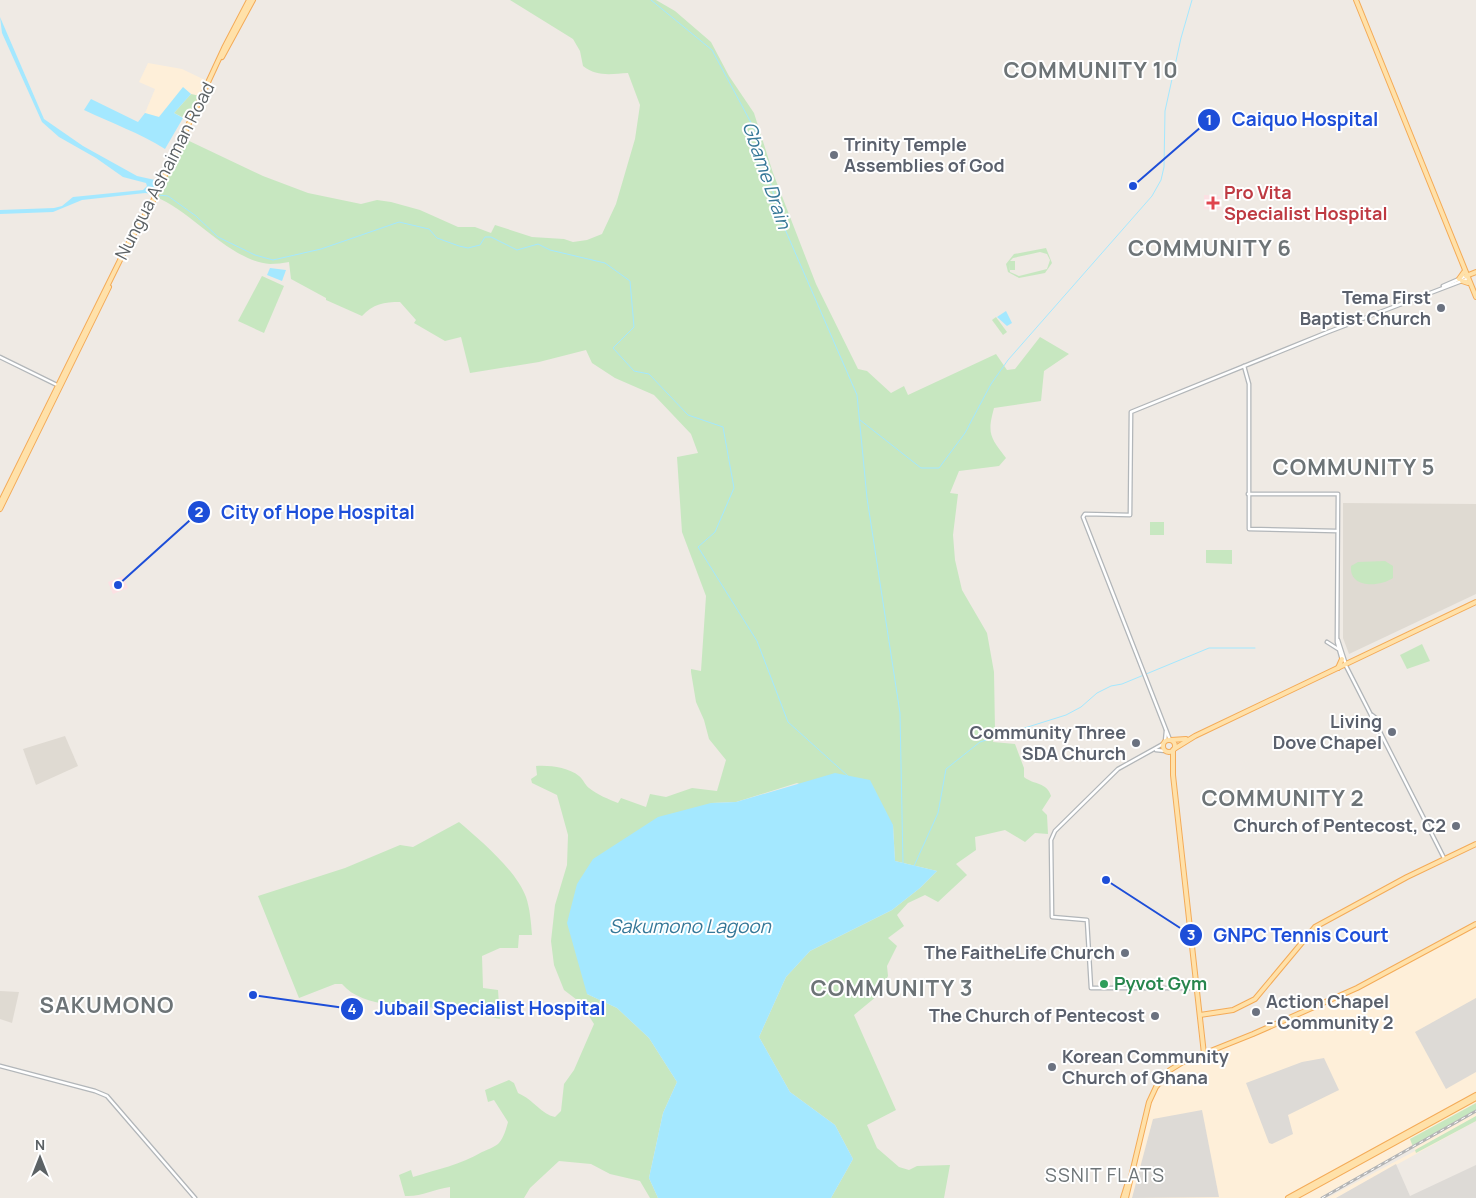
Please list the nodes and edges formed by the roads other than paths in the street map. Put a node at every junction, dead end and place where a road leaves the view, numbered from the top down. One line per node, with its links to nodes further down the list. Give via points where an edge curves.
1 (251, 0): 11 (main road, Nungua Ashaiman Road)
2 (1356, 0): 4 (main road)
3 (1475, 274): 4 (main road); 4 (main road)
4 (1466, 278): 5 (main road); 6 (main road); 8 (street)
5 (1476, 297)
6 (1476, 302)
7 (0, 357): 11 (street)
8 (1250, 364): 9 (street); 10 (street)
9 (1244, 366): 10 (street); 24 (street, via 1131,412 1130,515 1083,516)
10 (1246, 371): 12 (street, via 1249,384)
11 (59, 386): 13 (main road, Nungua Ashaiman Road); 14 (main road, Nungua Ashaiman Road)
12 (1248, 494): 15 (street, via 1251,530); 15 (street, via 1338,494)
13 (0, 503)
14 (0, 509)
15 (1337, 531): 17 (street)
16 (1476, 602): 21 (main road)
17 (1337, 636): 19 (street); 20 (street)
18 (1327, 642): 19 (street)
19 (1338, 649): 20 (street)
20 (1343, 658): 21 (main road); 22 (street); 23 (main road)
21 (1353, 661): 22 (main road)
22 (1346, 665): 23 (main road); 33 (street)
23 (1338, 668): 25 (main road)
24 (1166, 730): 26 (street); 27 (street)
25 (1189, 739): 26 (main road); 29 (main road)
26 (1171, 740): 27 (main road); 29 (main road, via 1175,744)
27 (1164, 743): 28 (street); 30 (main road)
28 (1155, 750): 30 (street); 35 (street, via 1118,769 1053,834 1052,917 1088,920 1091,988)
29 (1173, 750): 30 (main road); 31 (main road)
30 (1166, 751): 31 (main road)
31 (1172, 763): 35 (main road)
32 (1476, 844): 33 (main road)
33 (1445, 860): 36 (main road, via 1315,927 1255,999 1227,1012)
34 (1476, 924): 38 (main road, via 1357,988)
35 (1196, 988): 36 (main road)
36 (1200, 1015): 37 (main road)
37 (1203, 1045): 38 (main road); 39 (main road); 40 (main road)
38 (1211, 1051): 39 (main road)
39 (1204, 1054): 40 (main road)
40 (1192, 1058): 44 (main road, via 1170,1070 1156,1087 1149,1102)
41 (0, 1066): 43 (street, via 107,1096)
42 (1476, 1097): 45 (main road); 46 (main road)
43 (195, 1198)
44 (1125, 1198)
45 (1288, 1198)
46 (1294, 1198)

